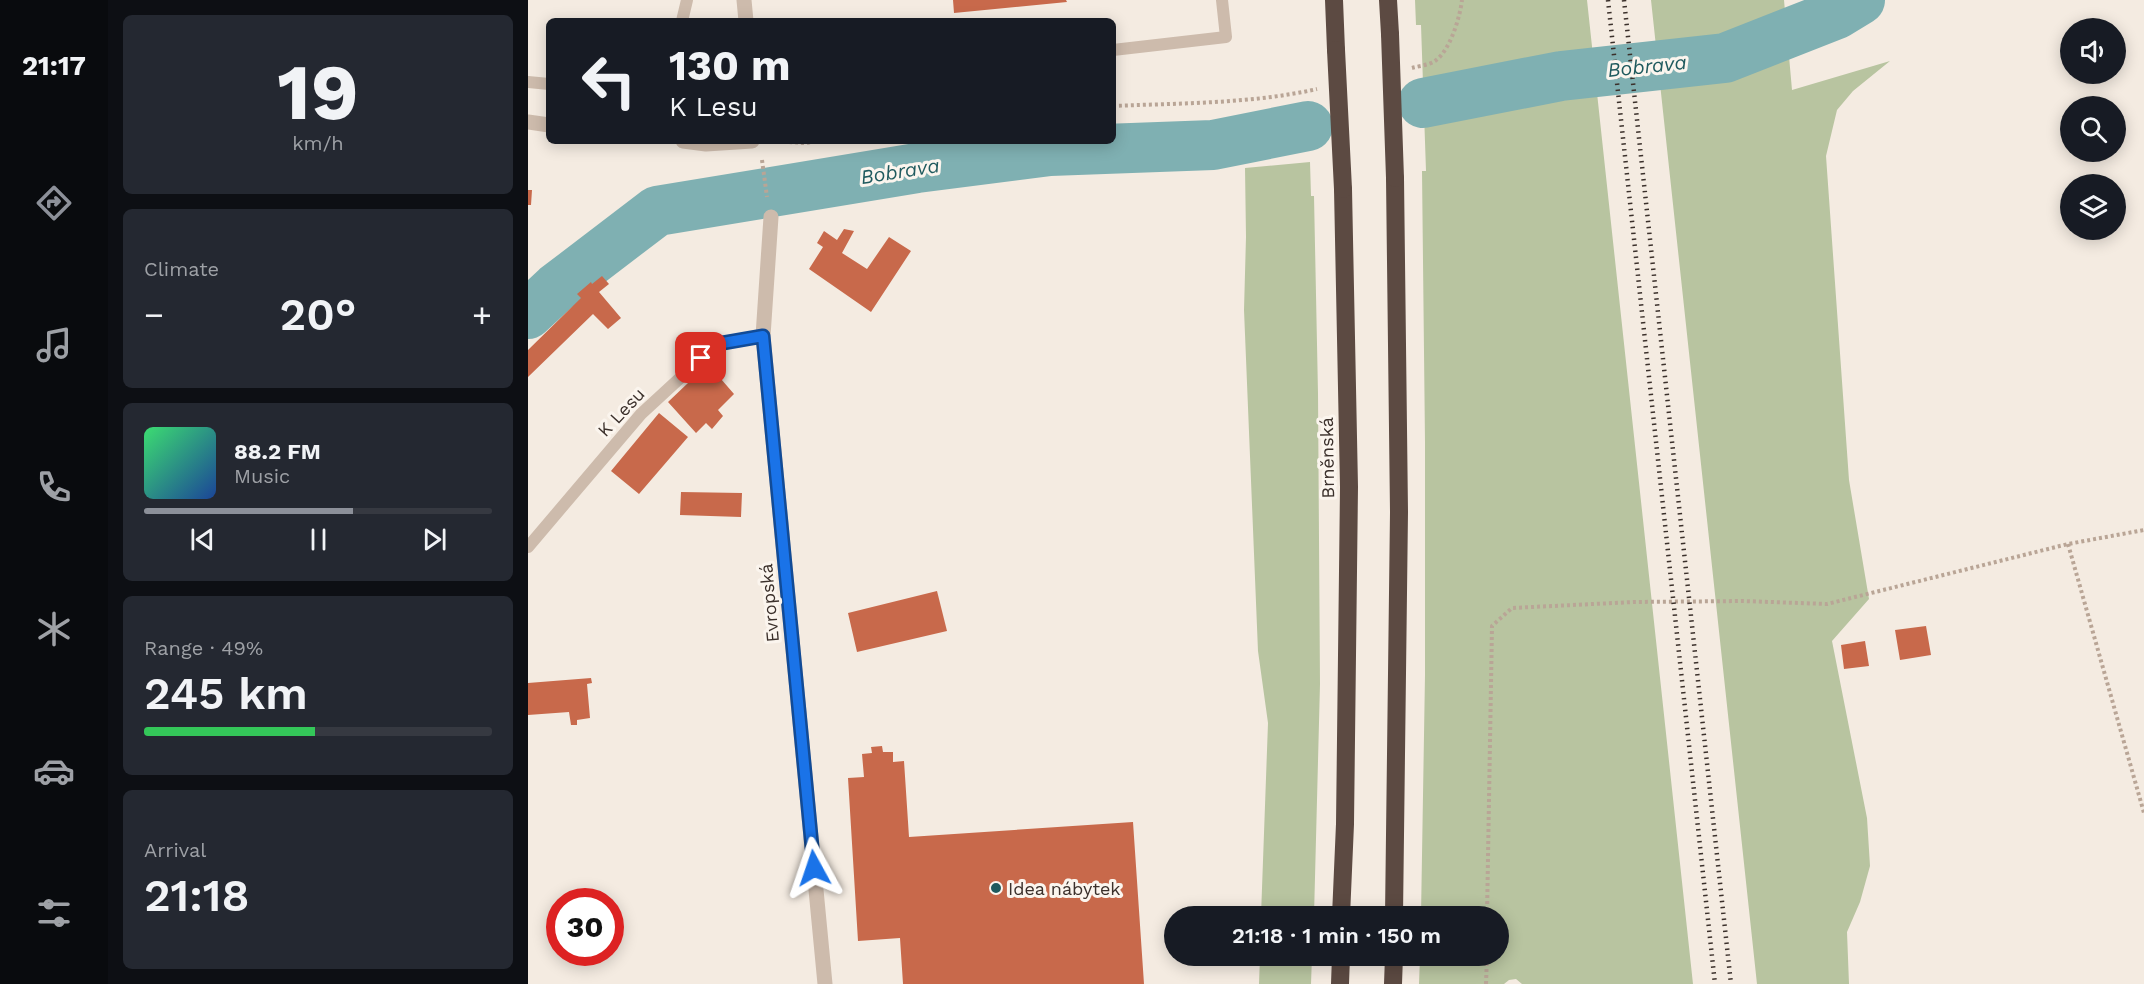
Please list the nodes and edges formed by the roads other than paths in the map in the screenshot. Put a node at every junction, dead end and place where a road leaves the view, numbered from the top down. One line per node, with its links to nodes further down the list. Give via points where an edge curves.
1 (687, 0): 6 (lane)
2 (744, 0): 7 (street)
3 (1222, 0): 8 (lane, via 1226,37)
4 (1334, 0): 16 (highway, Brněnská, bridge, via 1343,189 1349,487)
5 (1388, 0): 17 (highway, bridge, via 1395,178 1399,524)
6 (683, 18)
7 (746, 18)
8 (1116, 50)
9 (528, 82): 10 (lane)
10 (546, 84)
11 (528, 122): 12 (street)
12 (546, 125)
13 (771, 217): 14 (street, Evropská)
14 (763, 336): 15 (lane, K Lesu, via 717,344 641,414); 20 (street, Evropská)
15 (528, 547)
16 (1341, 906)
17 (1394, 906)
18 (1341, 966): 21 (highway)
19 (1394, 966): 22 (highway)
20 (825, 984)
21 (1340, 984)
22 (1393, 984)

